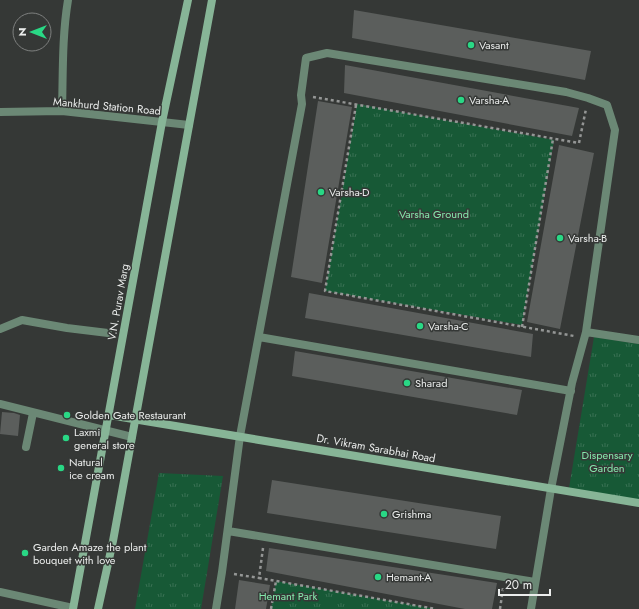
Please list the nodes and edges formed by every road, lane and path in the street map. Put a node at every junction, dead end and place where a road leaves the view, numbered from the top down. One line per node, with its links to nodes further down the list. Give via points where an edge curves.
1 (68, 0): 7 (street)
2 (188, 0): 9 (street, V.N. Purav Marg)
3 (212, 0): 10 (street)
4 (301, 95): 5 (street, via 306,58 327,53 566,92); 6 (path); 16 (street, via 302,104)
5 (588, 98): 11 (path, via 579,143); 15 (street, via 607,105 615,130)
6 (356, 105): 11 (path); 12 (path, via 325,291)
7 (62, 111): 8 (street, Mankhurd Station Road); 9 (street, Mankhurd Station Road)
8 (0, 112)
9 (162, 122): 10 (street, Mankhurd Station Road); 21 (street, V.N. Purav Marg)
10 (189, 125): 22 (street)
11 (553, 139): 12 (path)
12 (522, 327): 15 (path)
13 (0, 329): 14 (street, via 22,320)
14 (108, 332)
15 (585, 335): 17 (street); 18 (street)
16 (259, 337): 18 (street); 24 (street)
17 (639, 340)
18 (571, 391): 27 (street)
19 (0, 404): 20 (street)
20 (33, 413): 23 (street); 26 (street)
21 (109, 414): 22 (street, Dr. Vikram Sarabhai Road); 23 (street, V.N. Purav Marg)
22 (135, 419): 24 (street, Dr. Vikram Sarabhai Road); 25 (street)
23 (106, 430): 25 (street); 37 (street, V.N. Purav Marg)
24 (240, 436): 27 (street, Dr. Vikram Sarabhai Road); 29 (street)
25 (132, 437): 38 (street)
26 (26, 447)
27 (551, 489): 28 (street, Dr. Vikram Sarabhai Road); 35 (street)
28 (639, 503)
29 (228, 531): 30 (street); 31 (street)
30 (264, 538): 32 (street); 33 (path)
31 (222, 572): 33 (path); 39 (street)
32 (504, 577): 35 (street); 42 (path)
33 (259, 578): 41 (path)
34 (276, 581): 40 (path)
35 (535, 582): 43 (street)
36 (0, 592): 37 (street)
37 (73, 608)
38 (98, 609)
39 (216, 609)
40 (271, 609)
41 (436, 609)
42 (500, 609)
43 (531, 609)

